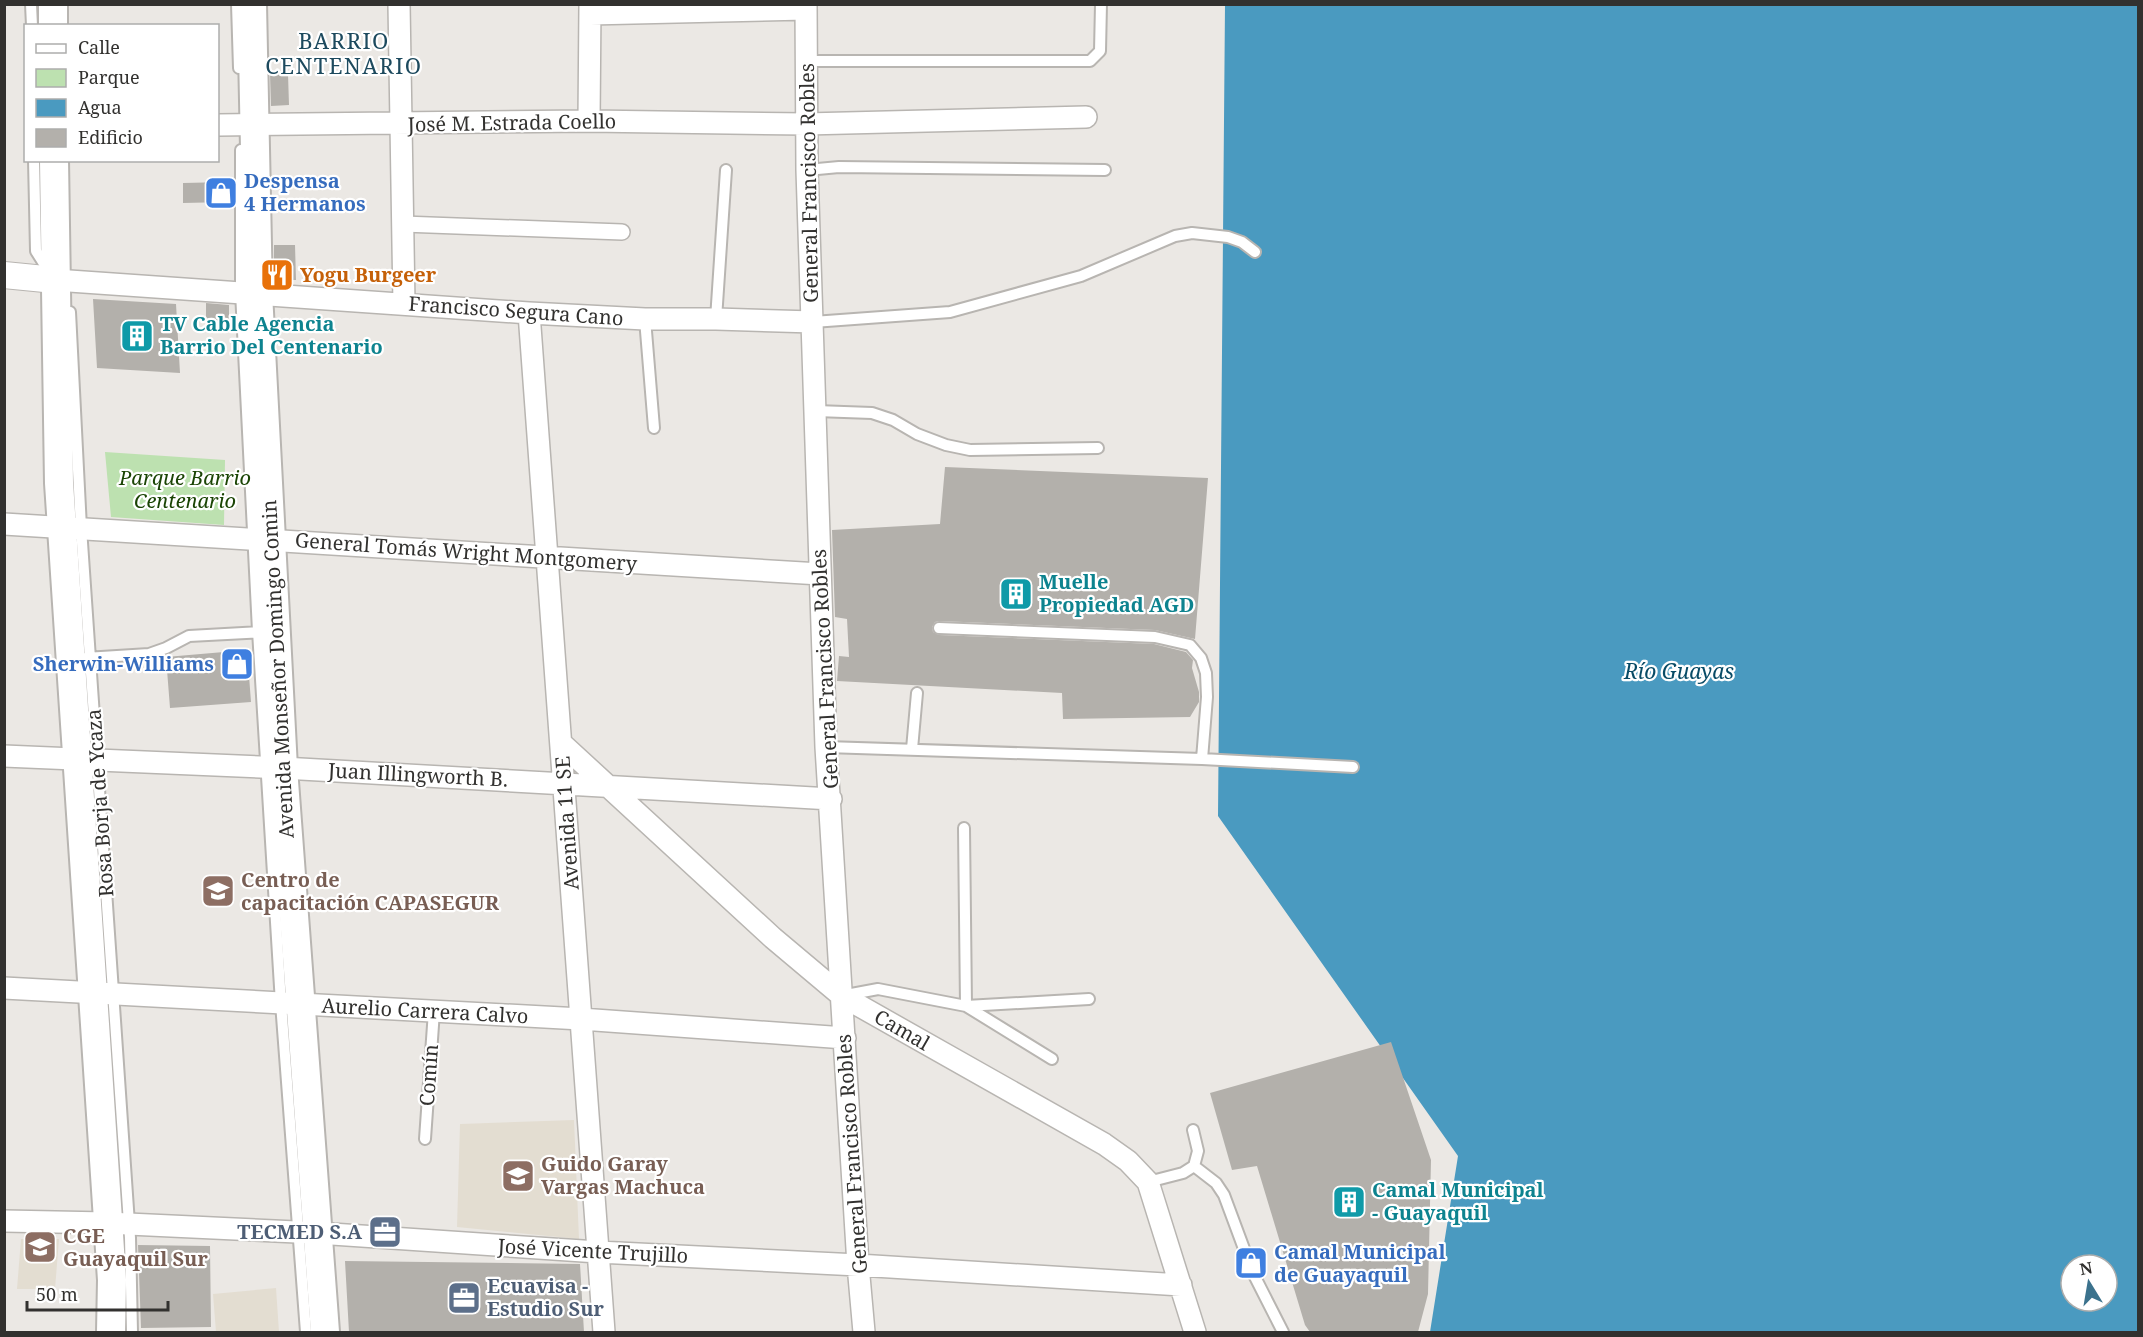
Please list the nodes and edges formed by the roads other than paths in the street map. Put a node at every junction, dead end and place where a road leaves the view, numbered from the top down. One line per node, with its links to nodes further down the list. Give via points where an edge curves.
1 (31, 4): 9 (lane)
2 (52, 4): 10 (main road)
3 (237, 4): 12 (lane)
4 (252, 4): 14 (main road, Avenida Monseñor Domingo Comin)
5 (399, 4): 16 (street)
6 (1101, 4): 11 (lane, via 1100,51 1090,61)
7 (806, 7): 8 (street); 11 (street, General Francisco Robles)
8 (590, 9): 15 (street)
9 (32, 24)
10 (53, 24)
11 (806, 61): 17 (street, General Francisco Robles)
12 (240, 81)
13 (1086, 117): 17 (street, José M. Estrada Coello)
14 (246, 122): 16 (street, José M. Estrada Coello); 18 (street, José M. Estrada Coello); 29 (main road, Avenida Monseñor Domingo Comin)
15 (589, 122): 16 (street, José M. Estrada Coello); 17 (street, José M. Estrada Coello)
16 (401, 124): 24 (street)
17 (806, 124): 22 (street, General Francisco Robles)
18 (219, 125)
19 (34, 162): 28 (lane, via 36,251)
20 (54, 162): 28 (main road, Rosa Borja de Ycaza)
21 (726, 170): 33 (lane)
22 (807, 170): 23 (lane); 34 (street, General Francisco Robles)
23 (1105, 170)
24 (403, 224): 25 (street); 30 (street)
25 (622, 232)
26 (1255, 252): 34 (lane, via 1228,237 1192,233 1175,236 1081,276 950,312)
27 (4, 275): 28 (street, Francisco Segura Cano)
28 (64, 289): 29 (street, Francisco Segura Cano); 39 (main road, Rosa Borja de Ycaza, via 59,483)
29 (249, 293): 30 (street, Francisco Segura Cano); 40 (main road, Avenida Monseñor Domingo Comin)
30 (404, 304): 31 (street, Francisco Segura Cano)
31 (529, 313): 32 (street, Francisco Segura Cano); 41 (street, Avenida 11 SE)
32 (645, 319): 33 (street, Francisco Segura Cano); 36 (lane)
33 (716, 319): 34 (street, Francisco Segura Cano)
34 (813, 322): 35 (street, General Francisco Robles)
35 (816, 411): 37 (lane, via 872,413 946,445 970,450); 42 (street, General Francisco Robles)
36 (654, 428)
37 (1098, 448)
38 (4, 524): 39 (street, General Tomás Wright Montgomery)
39 (72, 528): 40 (street, General Tomás Wright Montgomery); 45 (main road, Rosa Borja de Ycaza)
40 (262, 539): 41 (street, General Tomás Wright Montgomery); 44 (main road, Avenida Monseñor Domingo Comin)
41 (547, 557): 42 (street, General Tomás Wright Montgomery); 47 (street, Avenida 11 SE)
42 (820, 574): 48 (street, General Francisco Robles)
43 (939, 628): 51 (lane, via 1155,637 1190,645 1201,658 1206,673)
44 (267, 632): 45 (lane, via 189,636 149,654); 54 (main road, Avenida Monseñor Domingo Comin)
45 (81, 658): 52 (main road, Rosa Borja de Ycaza)
46 (917, 693): 49 (lane)
47 (561, 743): 55 (street, Avenida 11 SE); 56 (street, Camal)
48 (826, 747): 49 (lane); 57 (street, General Francisco Robles)
49 (912, 749): 51 (lane)
50 (4, 756): 52 (street, Juan Illingworth B.)
51 (1202, 759): 53 (lane)
52 (87, 760): 54 (street, Juan Illingworth B.); 60 (main road, Rosa Borja de Ycaza)
53 (1353, 766)
54 (274, 768): 55 (street, Juan Illingworth B.); 63 (main road, Avenida Monseñor Domingo Comin)
55 (564, 783): 56 (street, Juan Illingworth B.); 66 (street, Avenida 11 SE)
56 (609, 788): 57 (street, Juan Illingworth B.); 61 (street, Camal)
57 (831, 799): 61 (street, General Francisco Robles)
58 (964, 828): 64 (lane)
59 (4, 988): 60 (street, Aurelio Carrera Calvo)
60 (102, 993): 63 (street, Aurelio Carrera Calvo); 74 (main road, Rosa Borja de Ycaza)
61 (842, 996): 64 (lane, via 878,989); 67 (street, General Francisco Robles); 72 (street, Camal, via 1104,1144)
62 (1089, 999): 64 (lane)
63 (290, 1004): 65 (street, Aurelio Carrera Calvo); 75 (main road, Avenida Monseñor Domingo Comin)
64 (966, 1006): 68 (lane)
65 (434, 1011): 66 (street, Aurelio Carrera Calvo); 70 (lane, Comín)
66 (581, 1019): 67 (street, Aurelio Carrera Calvo); 76 (street, Avenida 11 SE)
67 (845, 1038): 77 (street, General Francisco Robles)
68 (1052, 1059)
69 (1193, 1130): 71 (lane, via 1198,1151)
70 (425, 1139)
71 (1194, 1166): 72 (lane); 86 (lane, via 1224,1195 1253,1273)
72 (1148, 1182): 78 (street, Camal)
73 (4, 1221): 74 (street, José Vicente Trujillo)
74 (117, 1223): 75 (street, José Vicente Trujillo); 79 (main road, Rosa Borja de Ycaza); 80 (lane, Rosa Borja de Ycaza, via 130,1238)
75 (307, 1232): 76 (street, José Vicente Trujillo); 81 (lane, Avenida Monseñor Domingo Comin); 82 (main road, Avenida Monseñor Domingo Comin)
76 (598, 1252): 77 (street, José Vicente Trujillo); 83 (street, Avenida 11 SE)
77 (858, 1265): 78 (street, José Vicente Trujillo); 84 (street, General Francisco Robles)
78 (1181, 1285): 85 (street, Camal)
79 (111, 1332)
80 (132, 1332)
81 (306, 1332)
82 (325, 1332)
83 (604, 1332)
84 (864, 1332)
85 (1195, 1332)
86 (1283, 1332)

